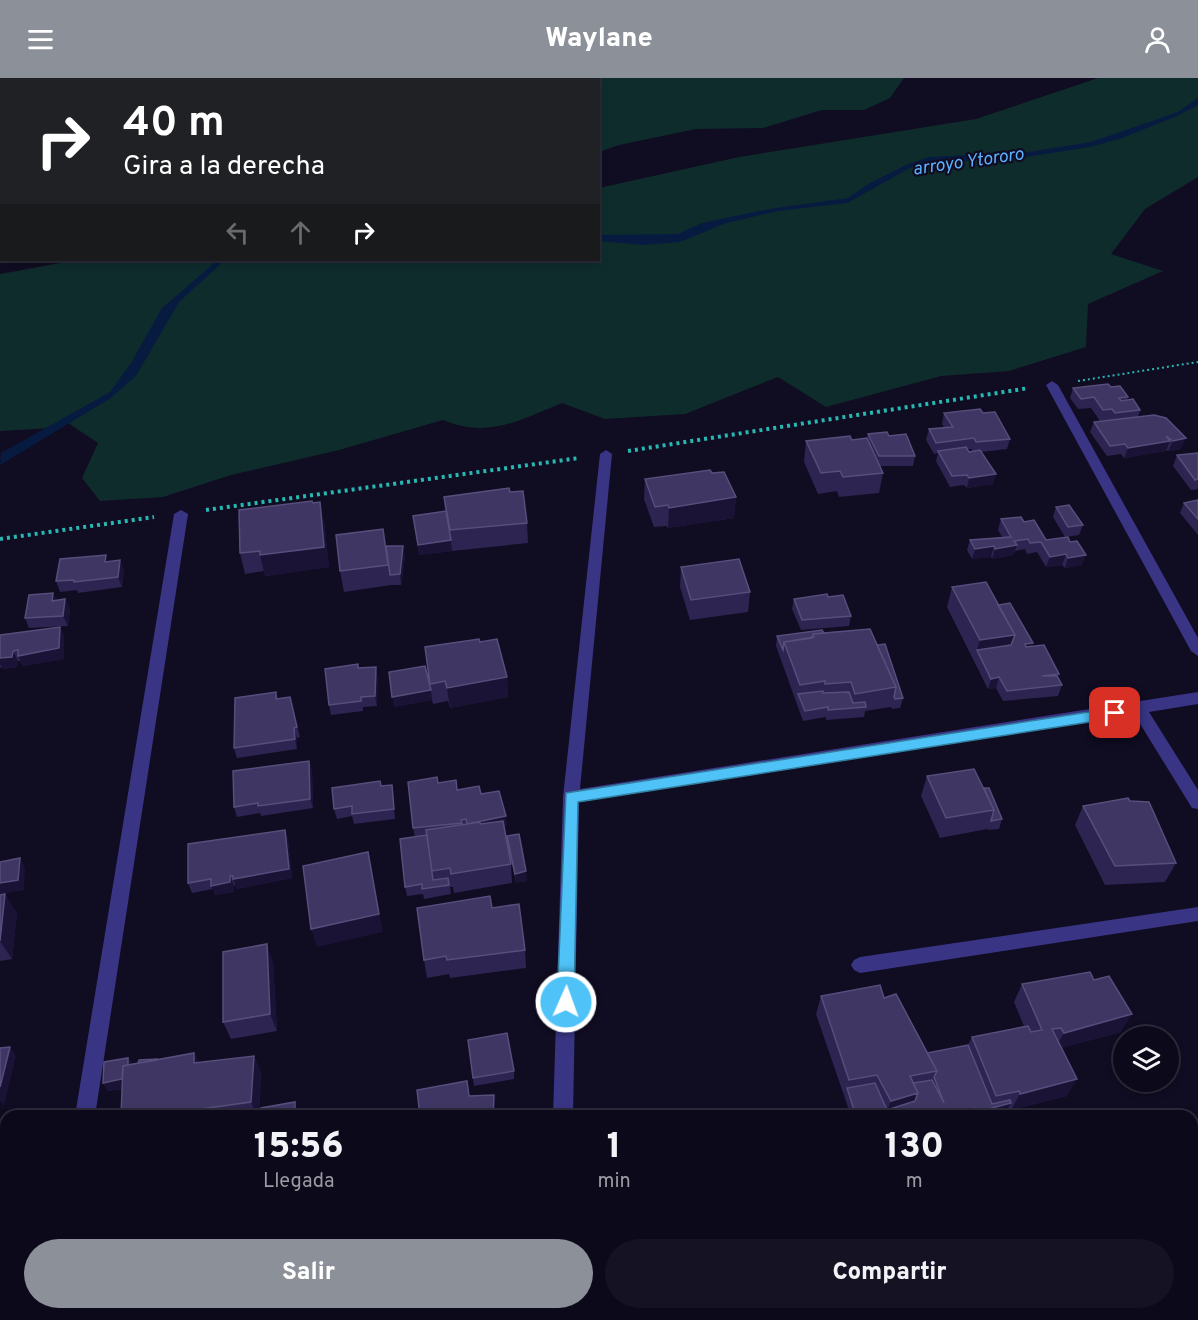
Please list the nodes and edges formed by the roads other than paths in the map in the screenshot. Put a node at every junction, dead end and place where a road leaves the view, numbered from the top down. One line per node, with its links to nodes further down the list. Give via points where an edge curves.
1 (1052, 385): 4 (street)
2 (606, 454): 7 (street)
3 (181, 513): 11 (street)
4 (1198, 651)
5 (1198, 698): 6 (street)
6 (1139, 709): 7 (street); 8 (street)
7 (571, 797): 12 (street)
8 (1198, 803)
9 (1198, 914): 10 (street)
10 (860, 965)
11 (86, 1110)
12 (563, 1110)

